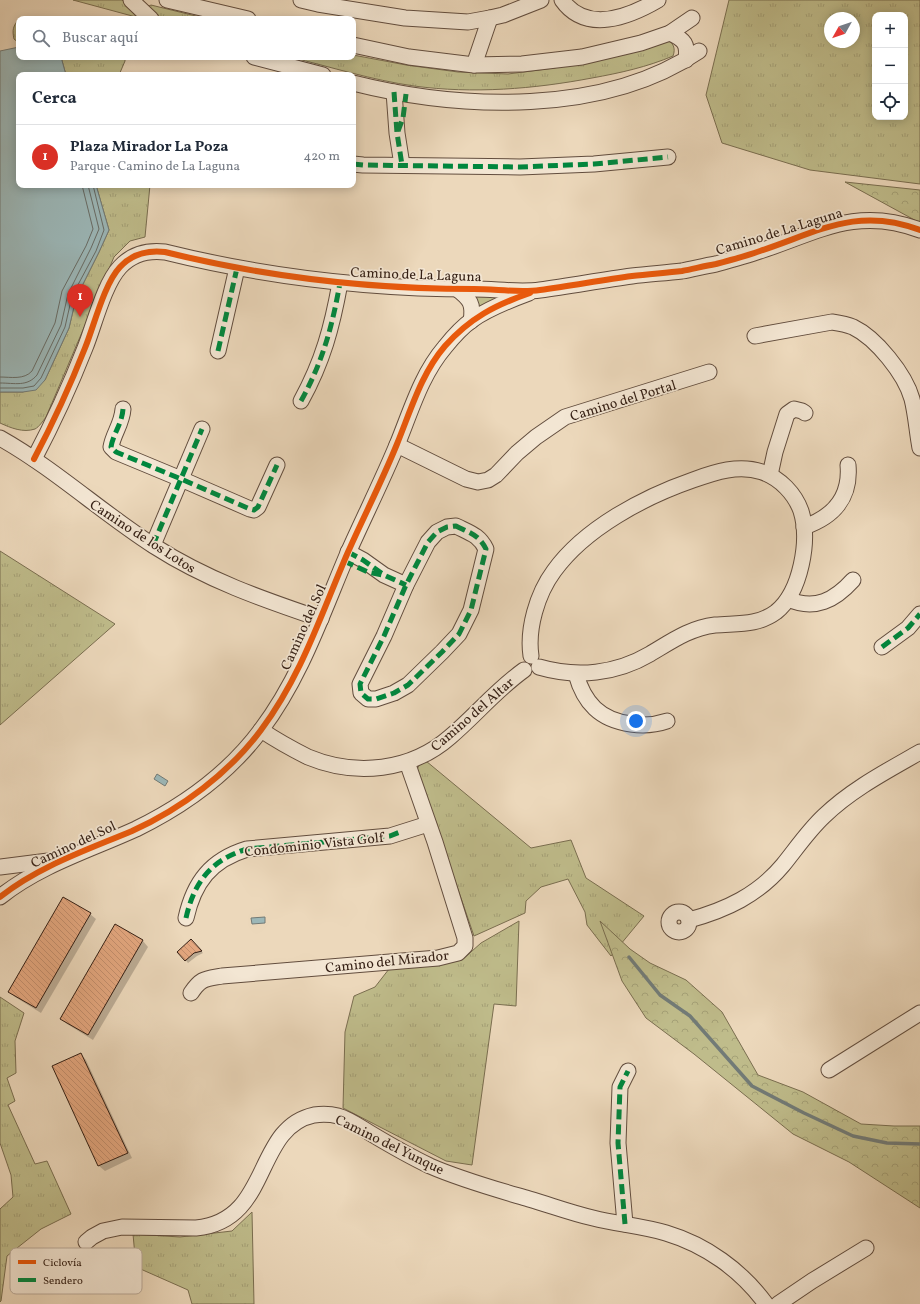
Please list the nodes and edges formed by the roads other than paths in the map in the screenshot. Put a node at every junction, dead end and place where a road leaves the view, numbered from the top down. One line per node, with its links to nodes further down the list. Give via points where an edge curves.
1 (130, 0): 7 (street)
2 (167, 0): 8 (street)
3 (301, 0): 9 (street, via 405,18 468,22)
4 (541, 0): 9 (street)
5 (562, 0): 6 (street, via 578,15 592,19 617,19)
6 (658, 0)
7 (148, 16)
8 (235, 16)
9 (490, 18): 16 (street)
10 (692, 18): 11 (street)
11 (670, 33): 15 (street, via 682,39 687,48); 16 (street, via 582,56 522,64)
12 (356, 46): 16 (street, via 409,57)
13 (699, 51): 15 (street)
14 (266, 60): 17 (street)
15 (686, 60): 19 (street, via 624,85 554,100 478,102)
16 (474, 65)
17 (312, 72)
18 (356, 84): 19 (street)
19 (400, 93): 22 (street, via 397,133)
20 (668, 157): 22 (street, via 527,167)
21 (356, 164): 22 (street)
22 (402, 165)
23 (920, 230): 27 (street, Camino de La Laguna, via 883,221 855,221 828,227 761,251 681,271)
24 (237, 268): 25 (street, Camino de La Laguna); 30 (street); 39 (street, Camino de La Laguna, via 157,251 134,256 120,267 106,291 83,354)
25 (340, 283): 26 (street, Camino de La Laguna); 32 (street, via 323,354)
26 (457, 289): 27 (street, Camino de La Laguna); 28 (street, via 467,297 473,309)
27 (538, 290): 28 (street, Camino del Sol, via 493,308)
28 (471, 321): 37 (street, Camino del Sol, via 445,347 427,372)
29 (755, 336): 38 (street, via 832,322 853,328 868,337 890,358 907,385 912,399)
30 (218, 351)
31 (709, 372): 37 (street, Camino del Portal, via 565,417 536,437 488,480 478,482 466,479)
32 (301, 401)
33 (123, 409): 43 (street, via 111,448)
34 (805, 413): 42 (street, via 794,409 788,412)
35 (202, 429): 43 (street)
36 (0, 438): 39 (street, Camino de los Lotos)
37 (397, 445): 46 (street, Camino del Sol)
38 (920, 448)
39 (34, 459): 45 (street, Camino de los Lotos)
40 (277, 465): 43 (street, via 258,507 254,510)
41 (848, 465): 44 (street, via 848,480 841,501 828,515)
42 (770, 475): 44 (street, via 794,497); 53 (street, via 746,469 713,473 649,498 599,528 559,564 547,582 532,625)
43 (181, 479): 45 (street)
44 (804, 527): 49 (street, via 800,568)
45 (153, 545): 51 (street, Camino de los Lotos, via 197,571 233,587)
46 (346, 557): 48 (street, via 363,560 384,575); 51 (street, Camino del Sol)
47 (854, 580): 49 (street, via 838,594 821,603 804,604)
48 (406, 585): 48 (street, via 428,542 437,532 456,526 482,540 486,549 482,567 471,610 459,634 408,685 394,693 368,699 361,693 360,684)
49 (788, 599): 54 (street, via 776,612 761,620 697,629 630,664 605,671)
50 (920, 614): 52 (street, via 908,628)
51 (321, 619): 56 (street, Camino del Sol, via 301,665)
52 (882, 647)
53 (531, 664): 54 (street); 58 (street, Camino del Altar, via 498,691 450,738 423,756)
54 (576, 674): 55 (street, via 590,704 608,718 638,725)
55 (667, 721)
56 (261, 730): 58 (street, Camino del Altar, via 308,757 337,766 363,769); 60 (street, Camino del Sol, via 231,763 182,803 134,830)
57 (920, 752): 64 (street, via 856,790 834,807 804,836 773,876 753,893 731,906)
58 (407, 762): 59 (street, Camino del Mirador)
59 (428, 824): 63 (street, Condominio Vista Golf, via 390,836 247,849 233,853 210,869 198,884 190,900); 65 (street, Camino del Mirador, via 465,938 465,946 458,953 438,958 222,976 198,983)
60 (65, 859): 61 (street, Camino del Sol); 62 (street, Camino del Sol)
61 (0, 867)
62 (0, 897)
63 (186, 918)
64 (689, 920)
65 (191, 992)
66 (920, 1012): 67 (street)
67 (829, 1070)
68 (628, 1071): 69 (street, via 620,1087 618,1143)
69 (625, 1224): 70 (street, Camino del Yunque, via 593,1218 459,1177 412,1157 346,1119 322,1114 302,1120 284,1134 244,1204 224,1221 196,1228 109,1229); 72 (street, Camino del Yunque, via 676,1236 711,1253 750,1284)
70 (86, 1242)
71 (866, 1248): 73 (street)
72 (766, 1304)
73 (778, 1304)

